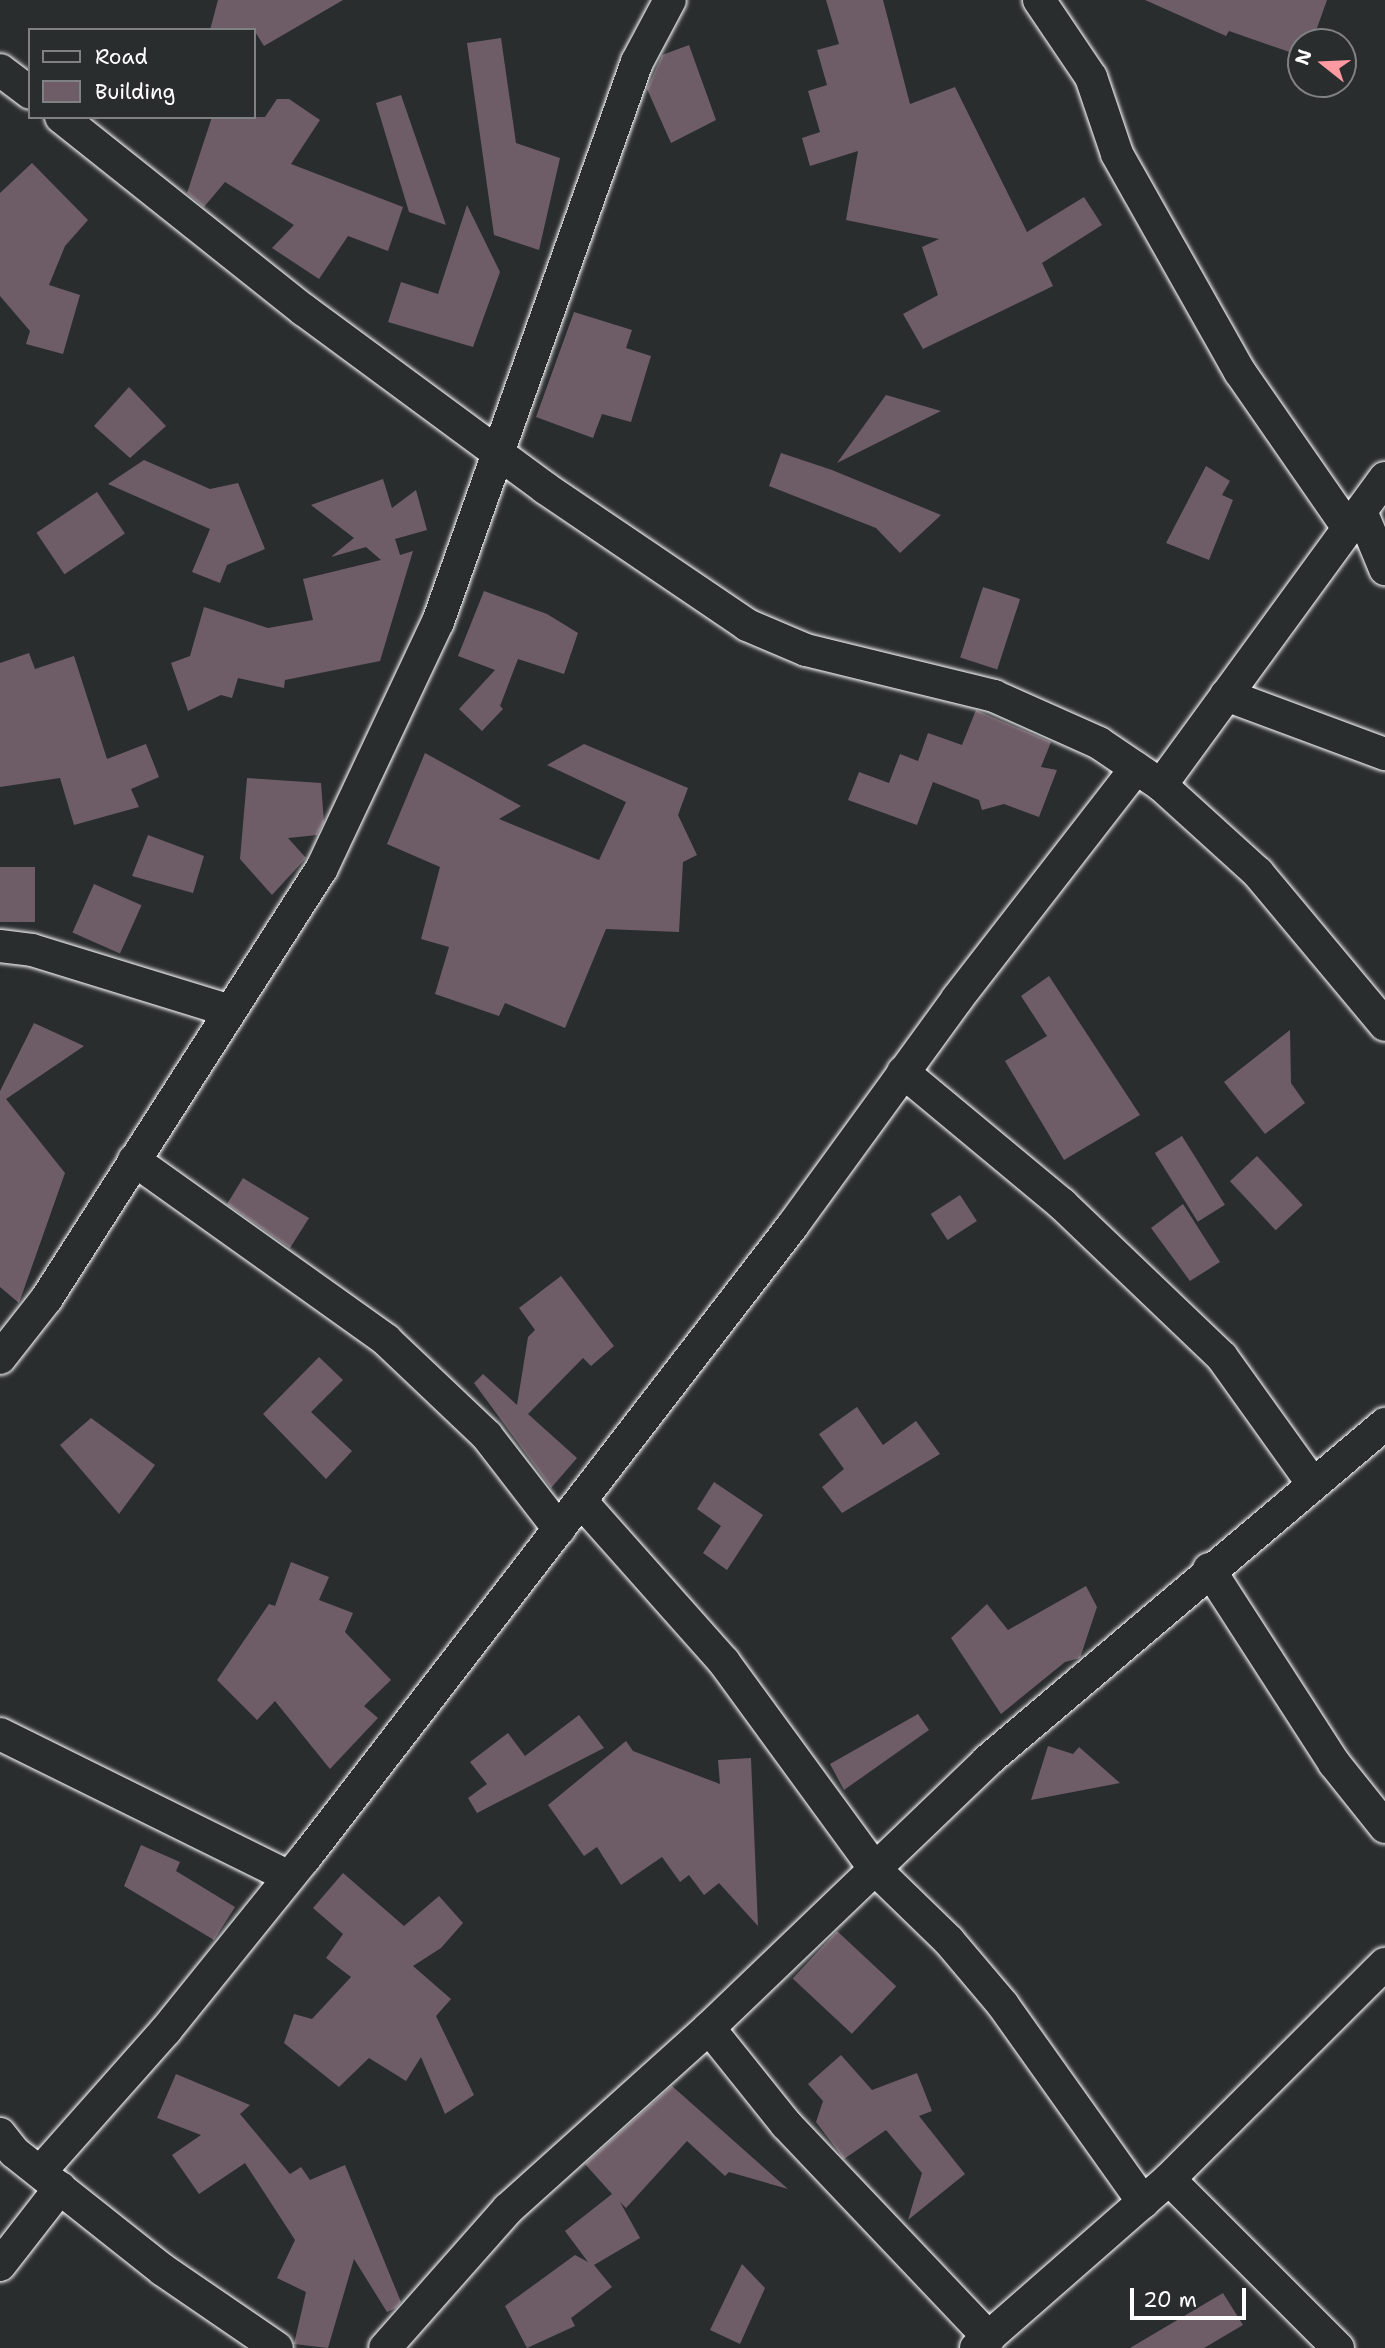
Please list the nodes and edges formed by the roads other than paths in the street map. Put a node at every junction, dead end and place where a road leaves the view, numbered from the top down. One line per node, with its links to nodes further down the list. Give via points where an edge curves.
1 (670, 0): 6 (street, via 637,62)
2 (1039, 0): 8 (street, via 1091,78 1117,154 1240,372)
3 (2, 75): 4 (street)
4 (28, 92)
5 (64, 119): 6 (street)
6 (495, 451): 12 (street, via 747,625 806,650 994,696 1099,743); 14 (street, via 438,622 323,867)
7 (1385, 478): 8 (street)
8 (1354, 519): 9 (street); 10 (street)
9 (1385, 569)
10 (1226, 695): 11 (street); 12 (street)
11 (1385, 754)
12 (1148, 776): 15 (street, via 1258,873); 16 (street)
13 (0, 946): 14 (street, via 32,950)
14 (230, 1011): 17 (street)
15 (1385, 1025)
16 (903, 1072): 20 (street, via 1062,1204 1222,1357); 21 (street)
17 (134, 1160): 18 (street, via 47,1298); 22 (street, via 386,1340 487,1436)
18 (0, 1358)
19 (1385, 1424): 20 (street)
20 (1313, 1484): 23 (street)
21 (581, 1501): 22 (street); 26 (street, via 724,1662)
22 (559, 1529): 27 (street)
23 (1209, 1569): 25 (street, via 1334,1763); 26 (street, via 987,1761)
24 (0, 1734): 27 (street)
25 (1385, 1827)
26 (875, 1869): 29 (street); 33 (street, via 949,1941 1003,2005)
27 (289, 1877): 32 (street)
28 (1385, 1964): 31 (street)
29 (709, 2028): 35 (street, via 786,2124); 37 (street, via 508,2209)
30 (0, 2134): 32 (street)
31 (1168, 2179): 33 (street); 38 (street)
32 (50, 2180): 34 (street); 36 (street, via 163,2270)
33 (1143, 2202): 35 (street)
34 (0, 2265)
35 (982, 2343)
36 (277, 2348)
37 (384, 2348)
38 (1338, 2348)

